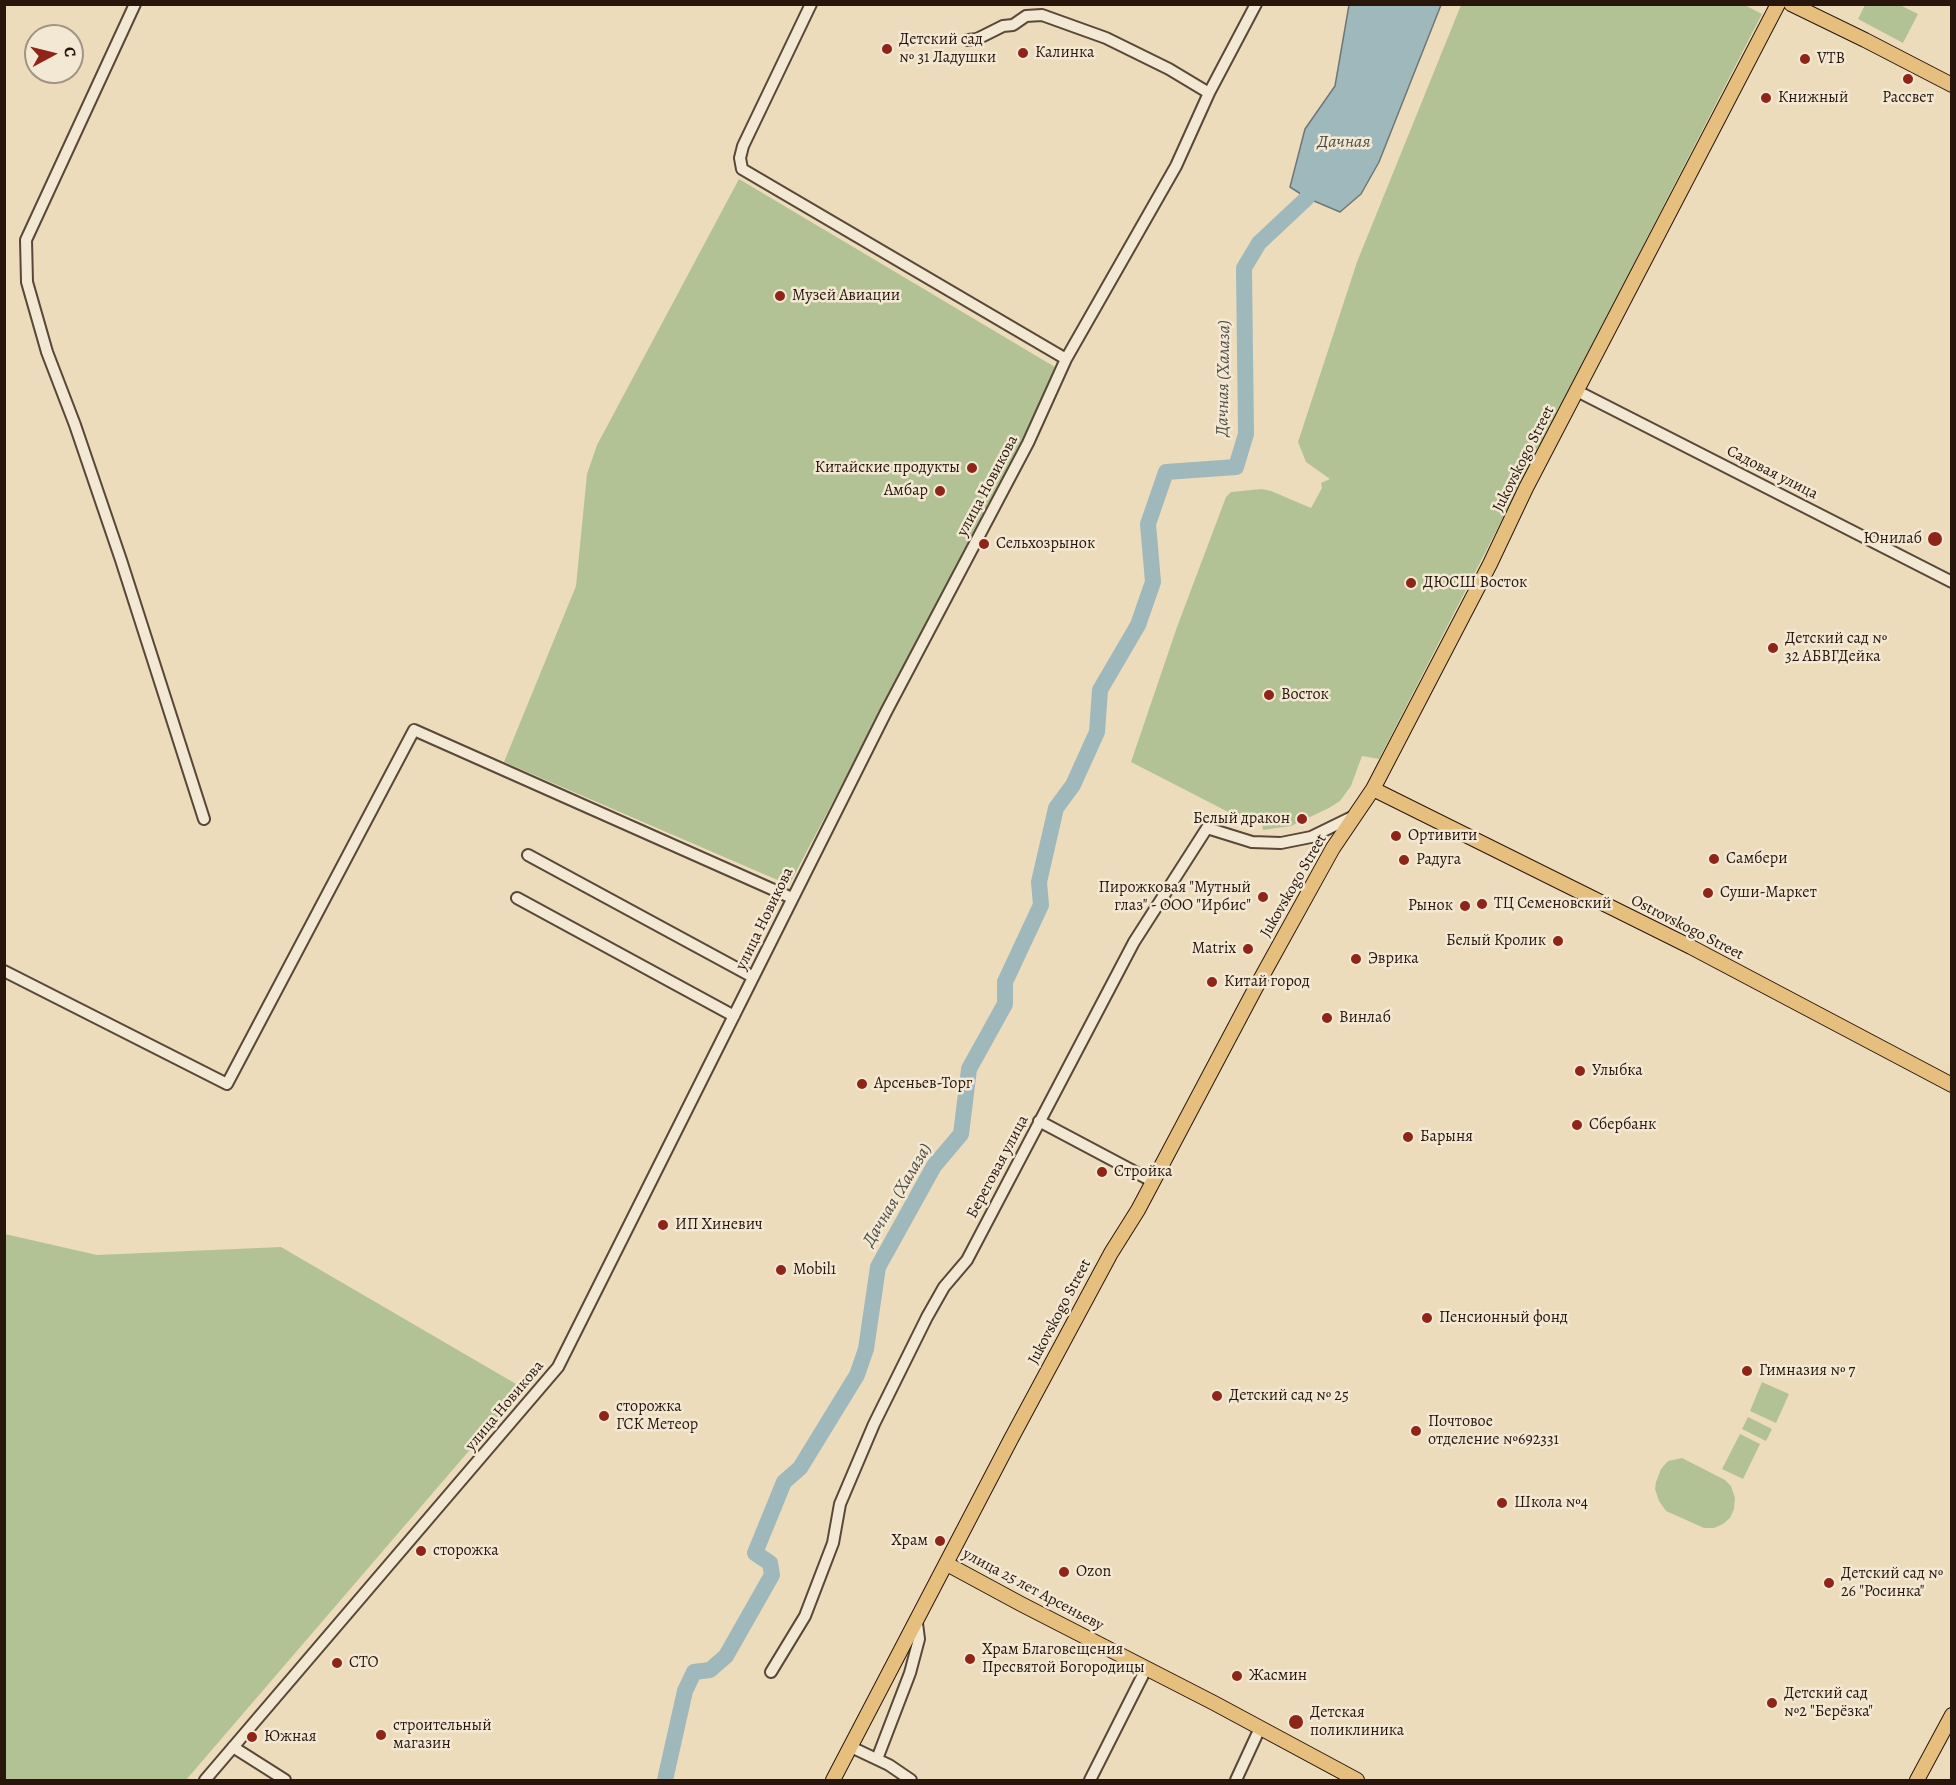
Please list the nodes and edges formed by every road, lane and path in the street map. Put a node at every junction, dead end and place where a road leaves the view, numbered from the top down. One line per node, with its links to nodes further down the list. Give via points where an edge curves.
1 (135, 4): 14 (street, via 26,240 26,274 47,352 121,560)
2 (811, 4): 9 (street, via 743,146 741,169)
3 (1256, 4): 8 (street, улица Новикова)
4 (1778, 4): 10 (main road, Jukovskogo Street)
5 (1791, 4): 7 (main road)
6 (968, 39): 8 (street, via 1013,25 1026,16 1042,15 1106,38)
7 (1952, 85)
8 (1209, 93): 9 (street, улица Новикова, via 1176,166)
9 (1066, 359): 17 (street, улица Новикова, via 1028,443)
10 (1577, 392): 11 (street, Садовая улица); 12 (main road, Jukovskogo Street)
11 (1952, 582)
12 (1373, 789): 13 (main road, Jukovskogo Street); 21 (main road, Ostrovskogo Street, via 1691,947)
13 (1357, 815): 22 (street, Береговая улица, via 1311,837 1281,843 1252,842 1207,828 1134,942); 23 (main road, Jukovskogo Street, via 1333,848)
14 (204, 819)
15 (528, 855): 19 (street)
16 (517, 898): 20 (street)
17 (792, 898): 18 (street, via 414,730 227,1084); 19 (street, улица Новикова)
18 (4, 971)
19 (753, 978): 20 (street, улица Новикова)
20 (734, 1016): 30 (street, улица Новикова, via 558,1367)
21 (1952, 1085)
22 (1040, 1121): 23 (street); 27 (street, Береговая улица, via 967,1260 944,1287 927,1317 874,1424 840,1504 833,1543 805,1616)
23 (1152, 1181): 24 (main road, Jukovskogo Street)
24 (947, 1564): 25 (main road, Jukovskogo Street); 26 (main road, улица 25 лет Арсеньеву)
25 (917, 1623): 31 (main road, Jukovskogo Street); 32 (street, via 919,1639 910,1673)
26 (1146, 1669): 29 (main road, улица 25 лет Арсеньеву); 37 (street)
27 (771, 1672)
28 (1952, 1715): 40 (main road)
29 (1260, 1728): 38 (street); 39 (main road, улица 25 лет Арсеньеву)
30 (233, 1747): 33 (street, улица Новикова); 34 (street)
31 (850, 1747): 32 (street); 35 (main road, Jukovskogo Street)
32 (877, 1759): 36 (street)
33 (205, 1780)
34 (285, 1780)
35 (833, 1780)
36 (911, 1780)
37 (1090, 1780)
38 (1236, 1780)
39 (1357, 1780)
40 (1917, 1780)

